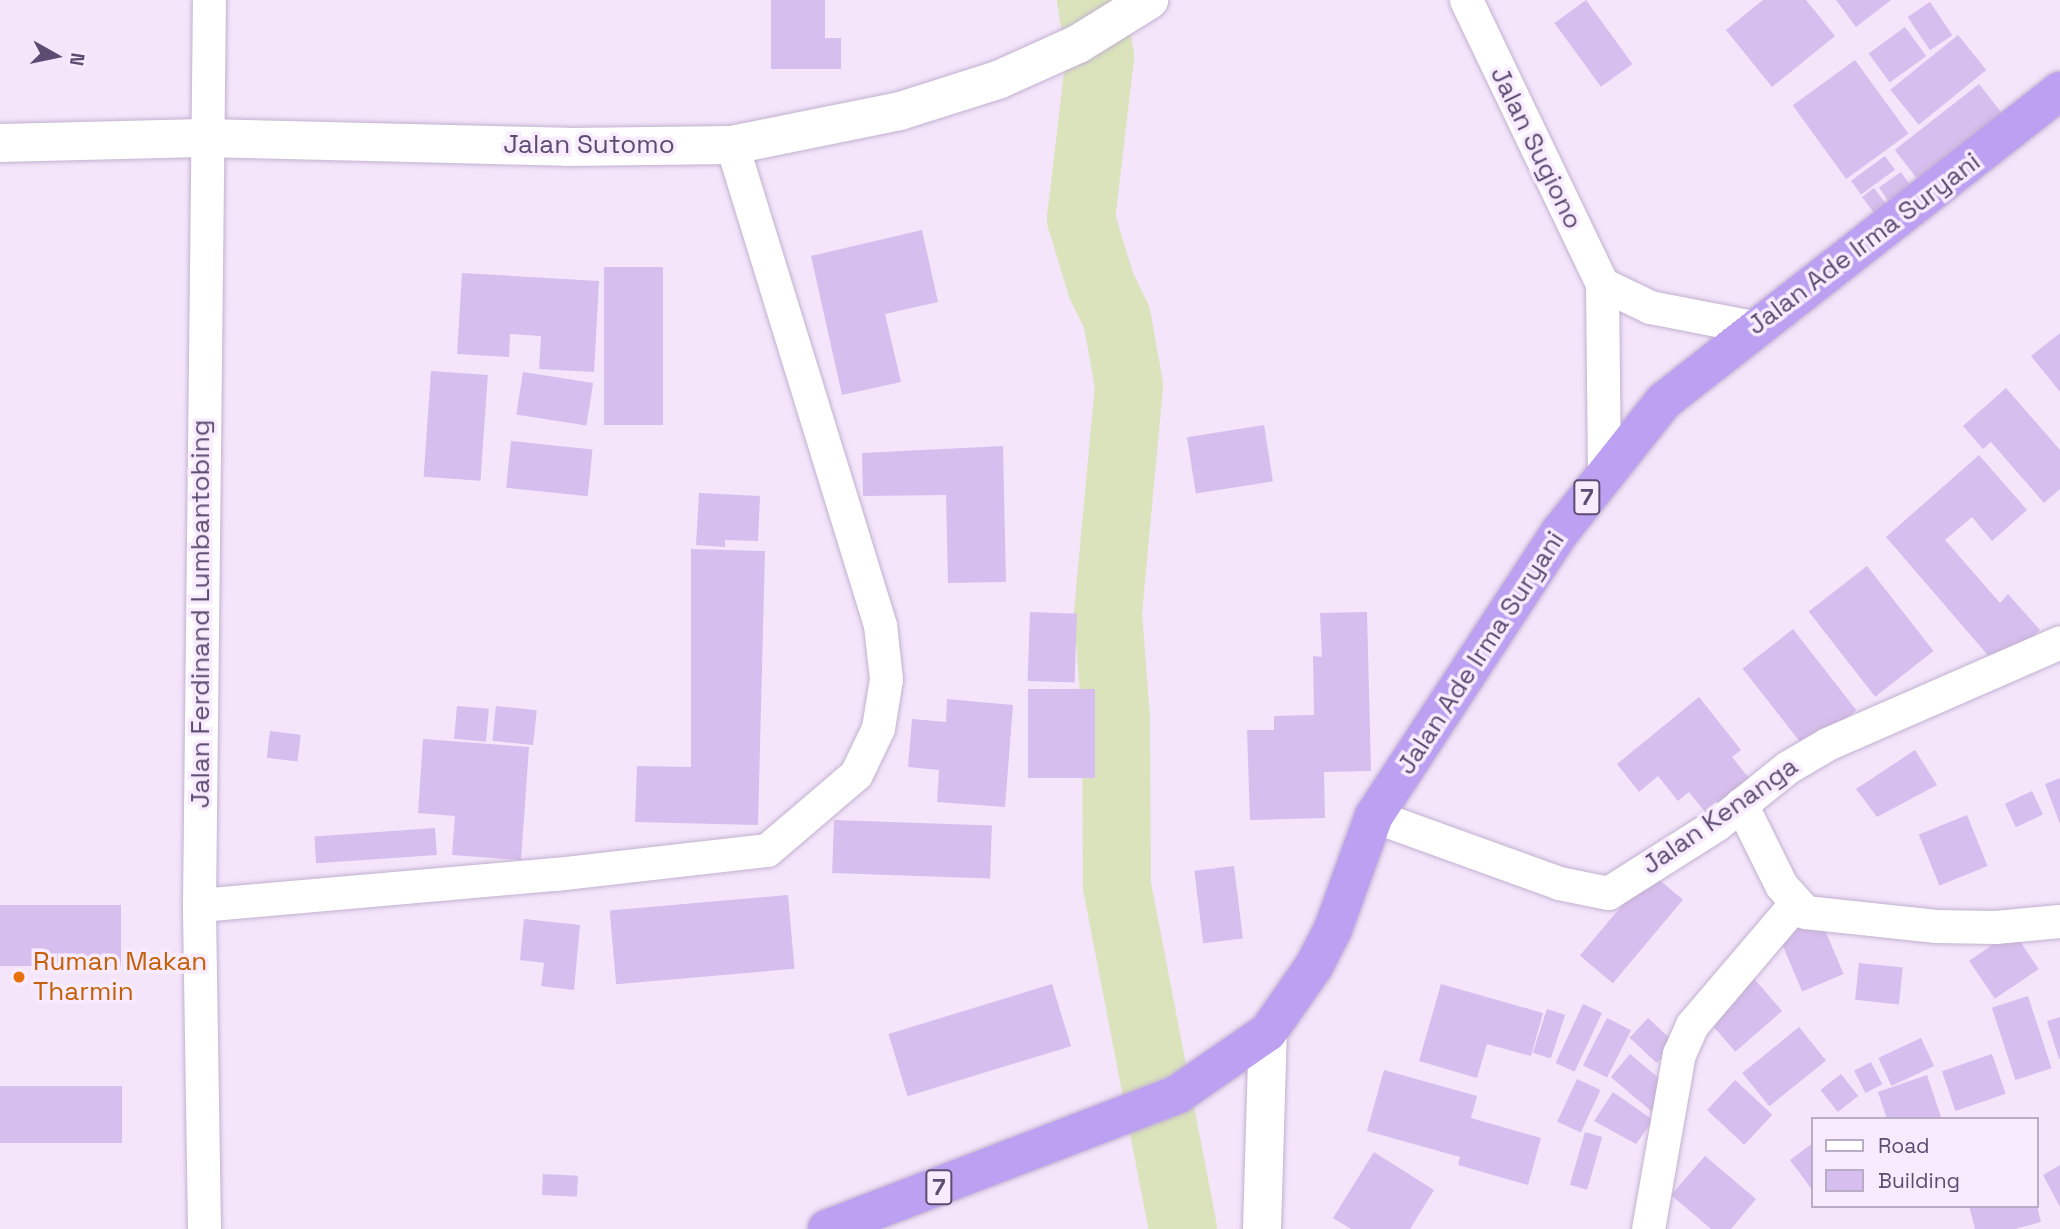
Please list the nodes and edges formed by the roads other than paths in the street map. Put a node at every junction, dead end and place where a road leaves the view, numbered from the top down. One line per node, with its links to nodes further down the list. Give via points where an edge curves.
1 (208, 0): 5 (street, Jalan Ferdinand Lumbantobing)
2 (1149, 0): 7 (street, Jalan Sutomo, via 1111,25 998,80 900,111)
3 (1464, 4): 8 (street, Jalan Sugiono)
4 (2060, 91): 9 (highway, Jalan Ade Irma Suryani / 7, via 1891,227)
5 (204, 138): 6 (street, Jalan Sutomo); 7 (street, Jalan Sutomo, via 567,147); 14 (street, Jalan Ferdinand Lumbantobing)
6 (0, 142)
7 (732, 145): 14 (street, via 880,625 886,680 878,728 856,774 766,850 569,873)
8 (1602, 284): 9 (street, via 1650,307); 10 (street, Jalan Sugiono)
9 (1753, 327): 10 (highway, Jalan Ade Irma Suryani / 7, via 1664,401)
10 (1604, 475): 13 (highway, Jalan Ade Irma Suryani / 7, via 1521,589)
11 (2060, 642): 12 (street, Jalan Kenanga, via 1826,744)
12 (1741, 804): 13 (street, Jalan Kenanga, via 1608,893 1559,883); 15 (street)
13 (1374, 816): 17 (highway, Jalan Ade Irma Suryani / 7, via 1333,929 1314,966)
14 (199, 905): 18 (street, Jalan Ferdinand Lumbantobing)
15 (1794, 905): 16 (street, via 1817,914 1936,926 1996,927); 21 (street, via 1692,1025 1679,1054)
16 (2060, 920)
17 (1268, 1032): 19 (highway, 7, via 1178,1094); 20 (street)
18 (204, 1229)
19 (827, 1229)
20 (1262, 1229)
21 (1648, 1229)

